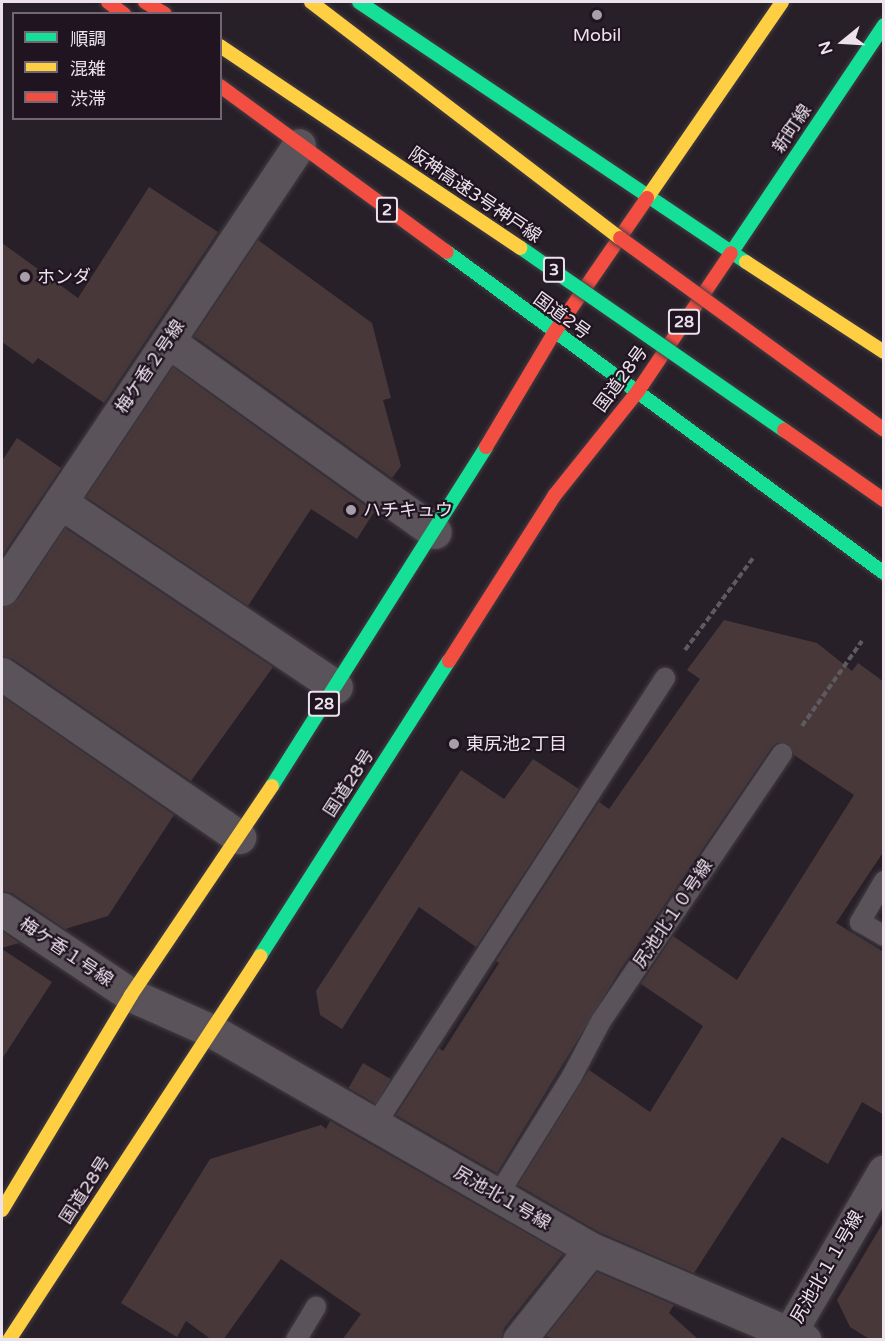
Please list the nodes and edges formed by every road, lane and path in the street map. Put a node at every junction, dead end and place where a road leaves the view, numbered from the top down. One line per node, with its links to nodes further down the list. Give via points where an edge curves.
1 (108, 2): 6 (main road)
2 (145, 2): 7 (main road)
3 (311, 2): 18 (main road, bridge, via 599,223)
4 (359, 2): 12 (main road)
5 (782, 2): 12 (main road)
6 (120, 12)
7 (162, 12)
8 (884, 25): 13 (main road, 新町線)
9 (222, 47): 19 (main road, 阪神高速3号神戸線 / 3, bridge, via 558,273)
10 (222, 87): 11 (main road, 国道2号 / 2)
11 (299, 145): 14 (main road, 国道2号 / 2); 15 (street, 梅ケ香２号線)
12 (647, 198): 13 (main road); 14 (main road, 28)
13 (731, 253): 16 (main road); 17 (main road, 国道28号 / 28)
14 (554, 333): 17 (main road, 国道2号 / 2); 21 (main road, 28)
15 (168, 340): 20 (street, 梅ケ香２号線); 21 (street)
16 (884, 352)
17 (638, 391): 23 (main road, 国道2号 / 2); 35 (main road, 国道28号 / 28, via 554,496)
18 (884, 430)
19 (884, 500)
20 (60, 502): 24 (street, 梅ケ香２号線); 28 (street)
21 (435, 532): 28 (main road, 28)
22 (753, 558): 27 (path)
23 (884, 573)
24 (2, 589)
25 (862, 641): 29 (path)
26 (2, 674): 30 (street)
27 (665, 678): 36 (lane)
28 (336, 687): 30 (main road, 28)
29 (782, 754): 38 (lane, 尻池北１０号線, via 601,1021 572,1076)
30 (239, 837): 34 (main road, 28)
31 (884, 881): 33 (lane, via 860,922)
32 (2, 909): 34 (street, 梅ケ香１号線)
33 (884, 936)
34 (131, 995): 35 (street, 梅ケ香１号線); 39 (main road, 28)
35 (212, 1031): 36 (street, 尻池北１号線); 43 (main road, 国道28号 / 28)
36 (375, 1125): 38 (street, 尻池北１号線)
37 (884, 1171): 42 (street, 尻池北１１号線)
38 (498, 1195): 40 (street, 尻池北１号線)
39 (2, 1210)
40 (591, 1249): 42 (street, 尻池北１号線); 45 (street)
41 (316, 1307): 44 (lane)
42 (797, 1336)
43 (9, 1339)
44 (296, 1340)
45 (519, 1340)

